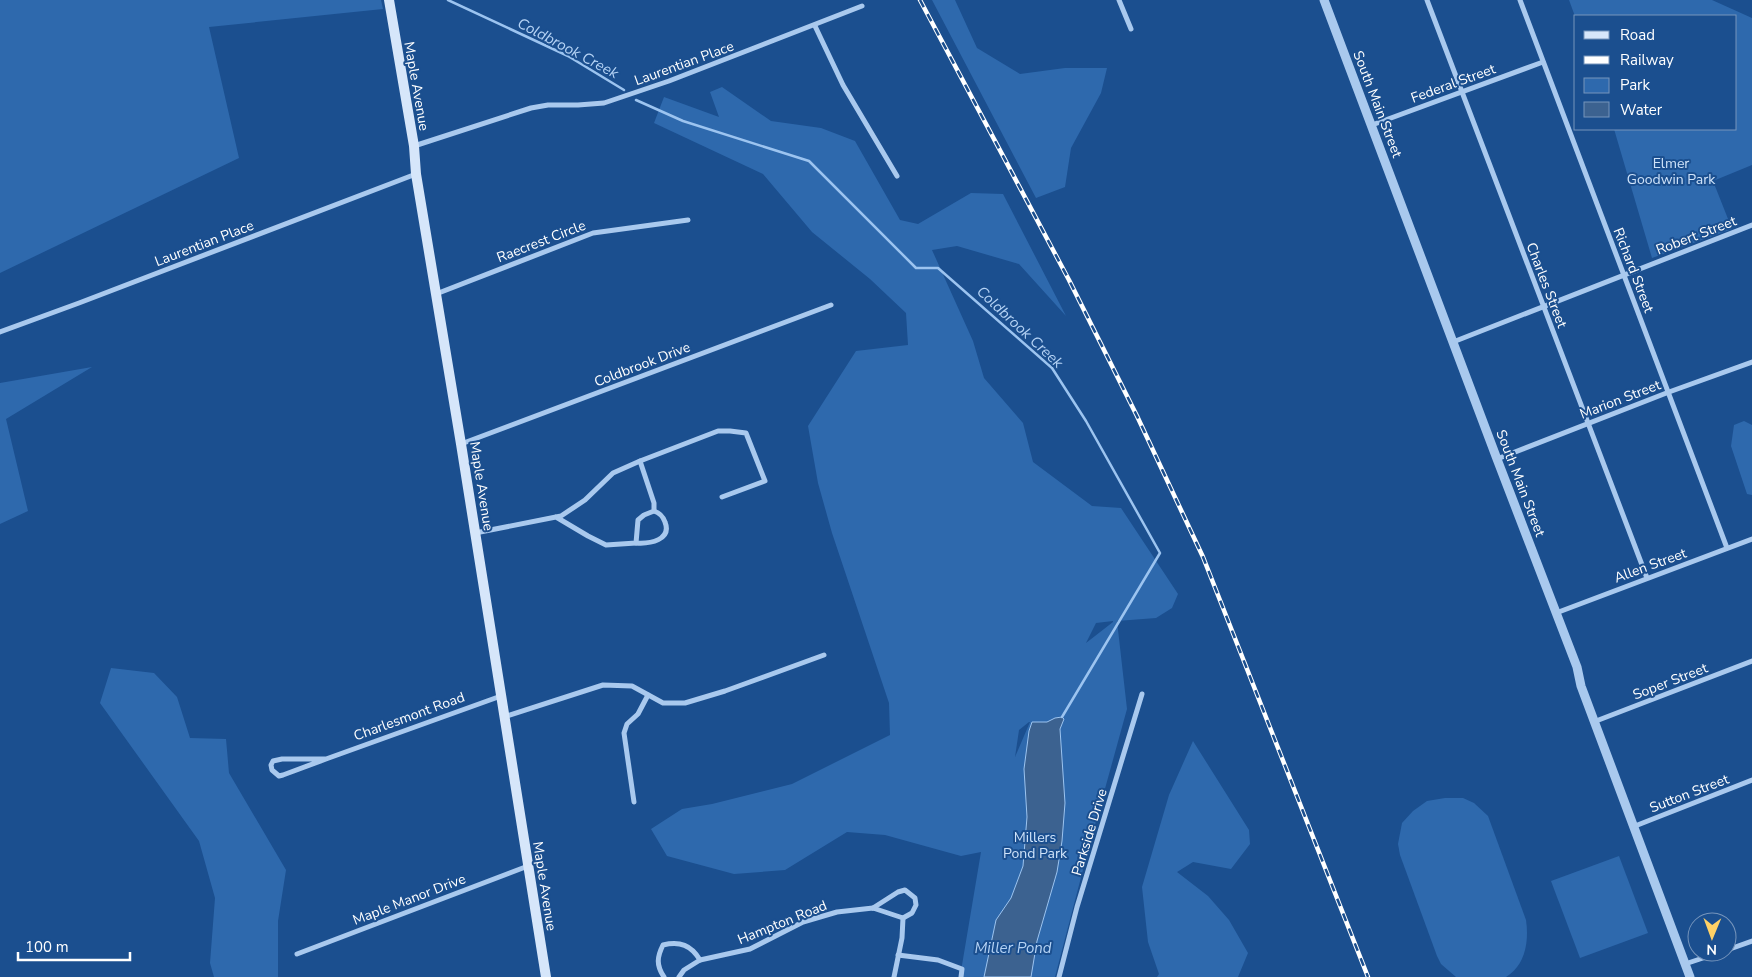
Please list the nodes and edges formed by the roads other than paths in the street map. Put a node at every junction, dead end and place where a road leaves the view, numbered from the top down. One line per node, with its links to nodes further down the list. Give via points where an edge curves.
1 (389, 0): 12 (main road, Maple Avenue)
2 (1119, 0): 8 (street)
3 (1324, 0): 11 (street, South Main Street)
4 (1428, 0): 10 (street, Charles Street)
5 (1520, 0): 9 (street, Richard Street)
6 (862, 6): 7 (street, Laurentian Place)
7 (815, 26): 12 (street, Laurentian Place, via 604,103 531,108); 14 (street, via 843,84)
8 (1130, 29)
9 (1543, 62): 10 (street, Federal Street); 17 (street, Richard Street)
10 (1463, 92): 11 (street, Federal Street); 20 (street, Charles Street)
11 (1372, 125): 22 (street, South Main Street)
12 (414, 146): 13 (main road, Maple Avenue)
13 (416, 174): 18 (main road, Maple Avenue); 21 (street, Laurentian Place)
14 (897, 176)
15 (688, 220): 18 (street, Raecrest Circle, via 593,233)
16 (1751, 227): 17 (street, Robert Street)
17 (1624, 275): 20 (street, Robert Street); 24 (street, Richard Street)
18 (436, 294): 26 (main road, Maple Avenue)
19 (831, 305): 26 (street, Coldbrook Drive)
20 (1543, 308): 22 (street, Robert Street); 25 (street, Charles Street)
21 (0, 332)
22 (1453, 342): 27 (street, South Main Street)
23 (1752, 362): 24 (street, Marion Street)
24 (1669, 392): 25 (street, Marion Street); 35 (street, Richard Street)
25 (1588, 423): 27 (street, Marion Street); 36 (street, Charles Street)
26 (462, 444): 32 (main road, Maple Avenue)
27 (1497, 459): 37 (street, South Main Street)
28 (640, 461): 29 (street, via 718,431 746,434 765,481); 30 (street); 31 (street, via 613,473 585,500)
29 (722, 498)
30 (654, 510): 34 (street, via 638,520); 34 (street, via 664,519 665,533 654,542)
31 (556, 517): 32 (street); 34 (street, via 606,544)
32 (475, 533): 42 (main road, Maple Avenue)
33 (1752, 539): 35 (street, Allen Street)
34 (636, 544)
35 (1727, 548): 36 (street, Allen Street)
36 (1647, 578): 37 (street, Allen Street)
37 (1556, 613): 44 (street, South Main Street)
38 (824, 656): 41 (street, via 725,692 684,703 664,703)
39 (1752, 661): 44 (street, Soper Street)
40 (1142, 694): 64 (street, Parkside Drive)
41 (648, 695): 43 (street, via 632,686 603,685); 47 (street, via 638,714 626,724 624,733)
42 (500, 696): 43 (main road, Maple Avenue); 45 (street, Charlesmont Road)
43 (504, 717): 49 (main road, Maple Avenue)
44 (1596, 722): 48 (street, South Main Street)
45 (326, 759): 45 (street, Charlesmont Road, via 282,758 271,765 275,774 283,776)
46 (1752, 780): 48 (street, Sutton Street)
47 (634, 802)
48 (1634, 826): 58 (street, South Main Street)
49 (528, 866): 54 (street, Maple Manor Drive); 59 (main road, Maple Avenue)
50 (873, 908): 51 (street, Hampton Road); 51 (street, Hampton Road, via 905,890 915,898 916,906); 56 (street, Hampton Road, via 837,912 803,922 750,948)
51 (903, 918): 55 (street, Hampton Road)
52 (1752, 941): 53 (street)
53 (1737, 946)
54 (297, 954)
55 (898, 955): 62 (street, Hampton Road); 63 (street, via 938,960 962,969)
56 (700, 960): 60 (street, via 694,950 687,947 673,943 663,945 657,958); 61 (street, Hampton Road)
57 (1692, 962): 58 (street)
58 (1686, 964): 65 (street, South Main Street)
59 (546, 977)
60 (664, 977)
61 (679, 977)
62 (894, 977)
63 (961, 977)
64 (1059, 977)
65 (1690, 977)

